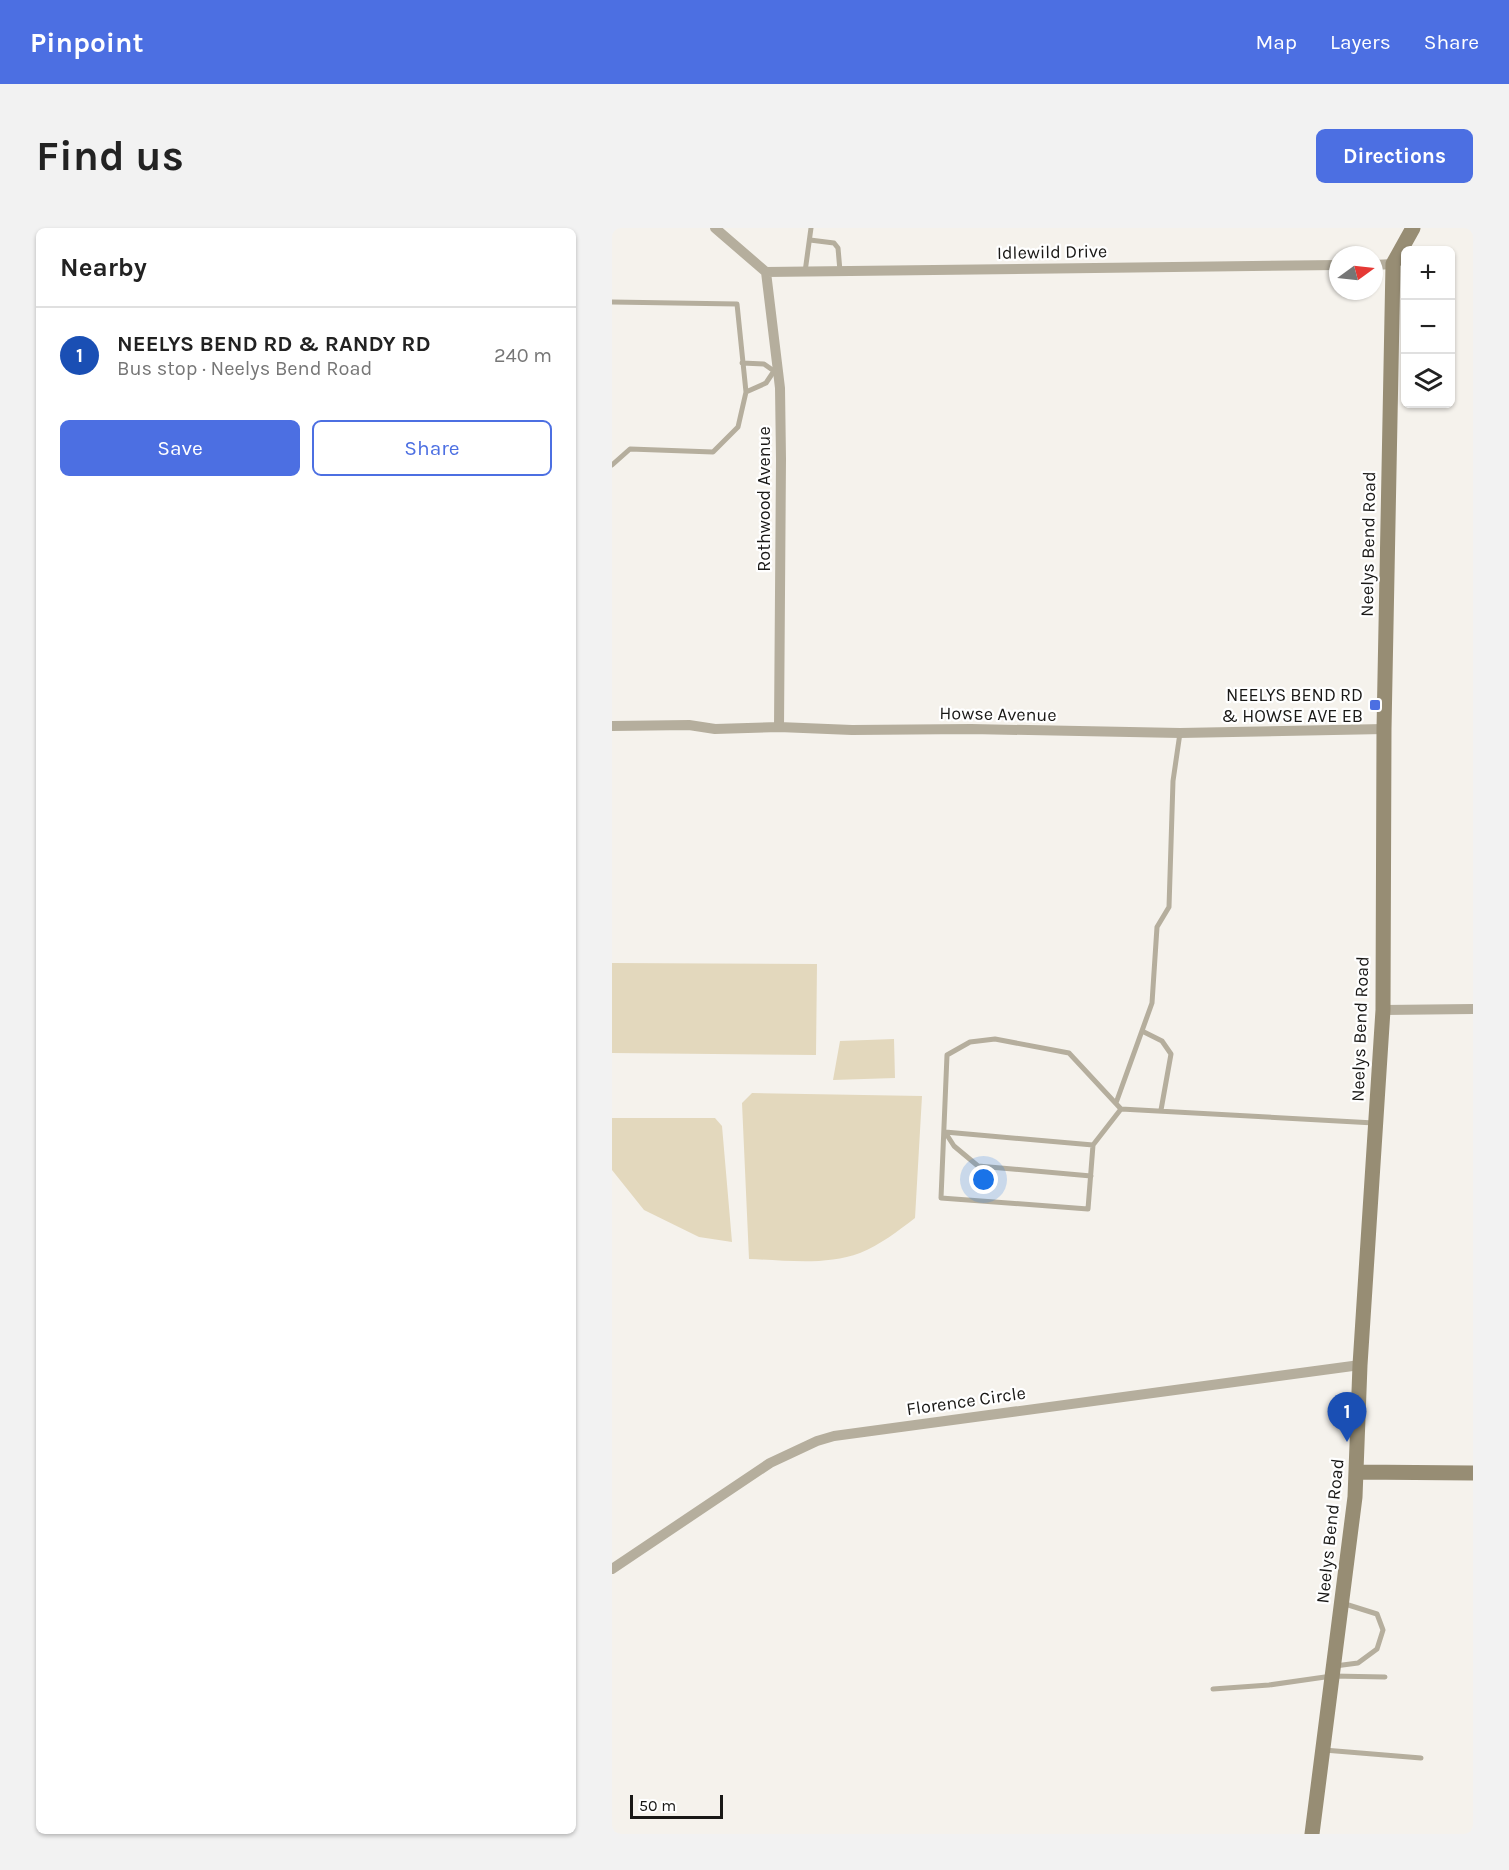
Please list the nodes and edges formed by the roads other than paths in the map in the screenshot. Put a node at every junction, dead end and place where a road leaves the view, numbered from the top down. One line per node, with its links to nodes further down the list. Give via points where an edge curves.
1 (715, 228): 9 (street)
2 (812, 228): 4 (lane)
3 (1413, 228): 5 (main road, Neelys Bend Road)
4 (810, 240): 8 (lane, via 834,243); 10 (lane)
5 (1394, 264): 7 (street); 18 (main road, Neelys Bend Road)
6 (1329, 265): 8 (street, Idlewild Drive)
7 (1383, 265)
8 (840, 271): 10 (street, Idlewild Drive)
9 (766, 272): 10 (street, Idlewild Drive); 13 (street, Rothwood Avenue)
10 (805, 272)
11 (612, 302): 12 (lane, via 737,304)
12 (742, 363): 13 (lane, via 764,364); 14 (lane)
13 (776, 370): 14 (lane, via 766,383); 17 (street, Rothwood Avenue, via 781,459)
14 (746, 392): 15 (lane, via 738,427 713,452 630,449)
15 (612, 465)
16 (612, 726): 17 (street, Howse Avenue)
17 (779, 727): 19 (street, Howse Avenue)
18 (1384, 729): 19 (street, Howse Avenue); 20 (main road, Neelys Bend Road)
19 (1180, 733): 22 (lane, via 1173,782 1169,907 1157,927 1152,1003)
20 (1383, 1010): 21 (street); 26 (main road, Neelys Bend Road)
21 (1473, 1010)
22 (1142, 1031): 23 (lane); 25 (lane, via 1162,1041 1171,1054)
23 (1116, 1103): 24 (lane); 27 (lane, via 1069,1053 995,1039 970,1042 947,1055)
24 (1121, 1109): 25 (lane); 28 (lane)
25 (1161, 1110): 26 (lane)
26 (1376, 1123): 30 (main road, Neelys Bend Road)
27 (945, 1132): 28 (lane); 29 (lane, via 954,1146 978,1166); 29 (lane, via 941,1198 1088,1209)
28 (1093, 1145): 29 (lane)
29 (1091, 1176)
30 (1360, 1365): 31 (main road, Neelys Bend Road); 33 (street, Florence Circle, via 834,1436 770,1463)
31 (1357, 1472): 32 (main road); 34 (main road, Neelys Bend Road)
32 (1473, 1473)
33 (612, 1569)
34 (1342, 1603): 35 (main road, Neelys Bend Road); 35 (lane, via 1377,1614 1383,1630 1377,1649 1358,1663)
35 (1333, 1671): 36 (lane); 37 (lane, via 1269,1685); 38 (main road, Neelys Bend Road)
36 (1385, 1677)
37 (1213, 1689)
38 (1323, 1750): 39 (lane); 40 (main road, Neelys Bend Road)
39 (1421, 1758)
40 (1312, 1834)

